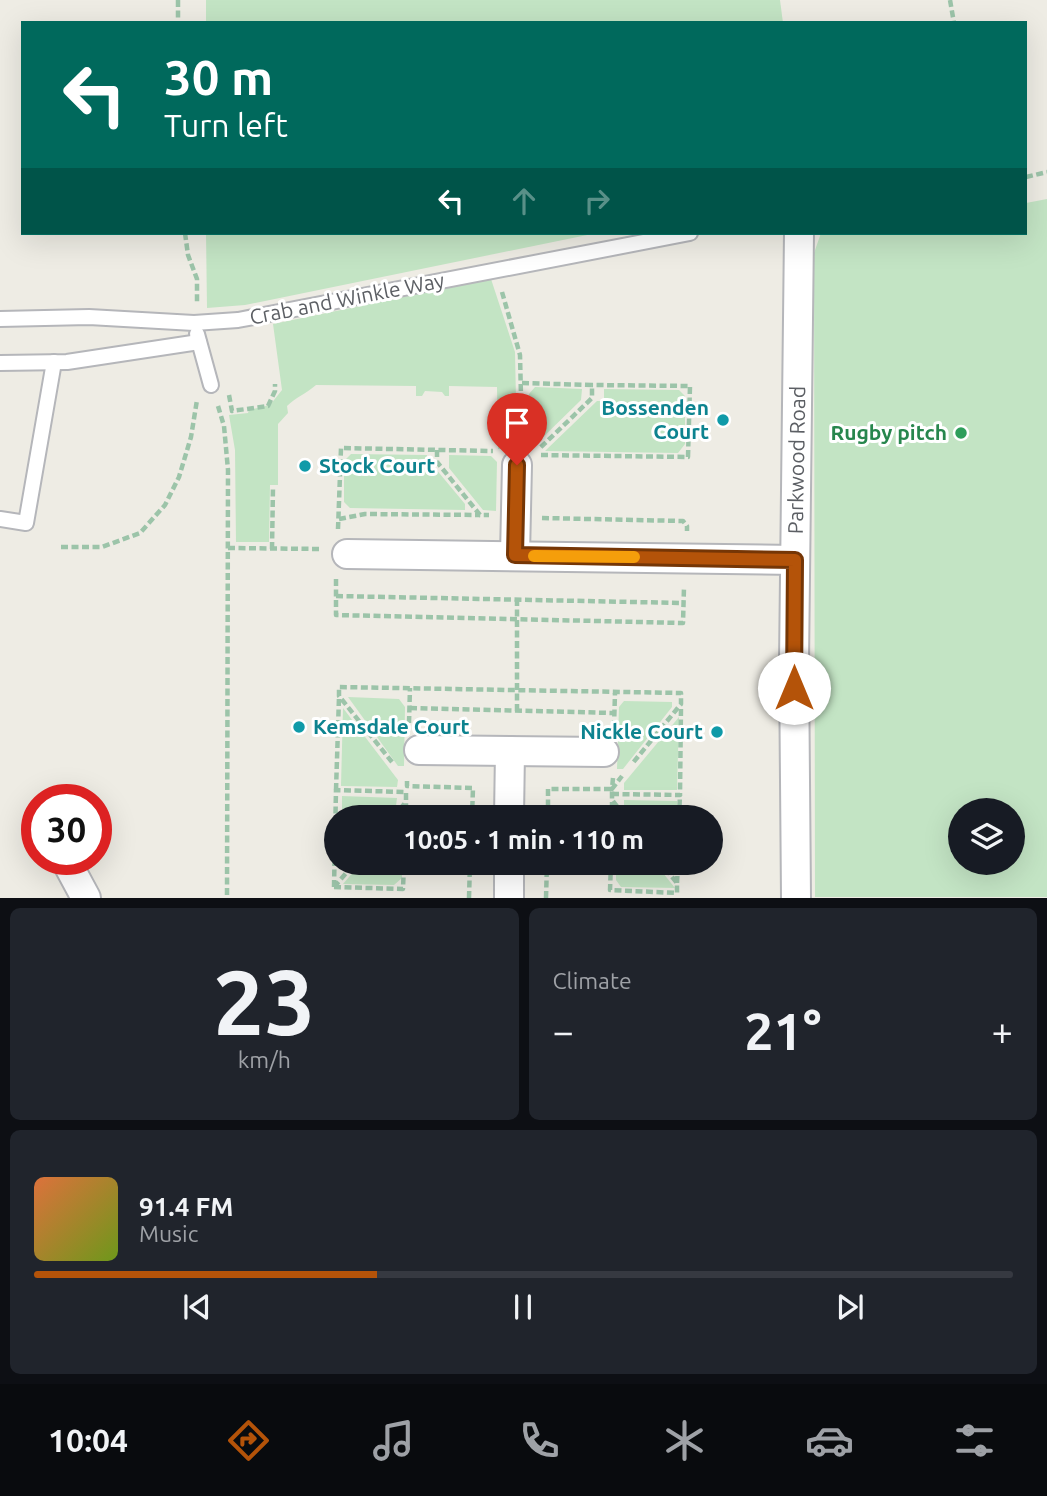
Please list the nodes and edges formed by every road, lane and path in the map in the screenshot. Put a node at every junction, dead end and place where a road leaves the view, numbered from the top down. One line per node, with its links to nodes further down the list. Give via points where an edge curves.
1 (178, 0): 3 (path)
2 (950, 0): 4 (path)
3 (178, 21)
4 (954, 21)
5 (1047, 172): 6 (path)
6 (1027, 177)
7 (185, 235): 12 (path, via 197,279)
8 (680, 235): 10 (lane, Crab and Winkle Way)
9 (799, 235): 38 (street, Parkwood Road)
10 (496, 271): 12 (lane, Crab and Winkle Way, via 238,320); 17 (path, via 520,355)
11 (0, 319): 12 (lane, Crab and Winkle Way, via 89,317)
12 (194, 323): 13 (lane)
13 (199, 342): 14 (lane); 15 (lane)
14 (204, 361): 20 (lane); 33 (path, via 191,437 165,505 140,533 102,547)
15 (54, 362): 16 (lane); 30 (lane, via 26,523)
16 (0, 363)
17 (522, 383): 19 (path); 25 (path)
18 (275, 384): 22 (path, via 268,406)
19 (592, 385): 19 (path, via 592,398 534,454 688,457 690,386)
20 (211, 386): 23 (path)
21 (229, 394): 22 (path)
22 (232, 411): 23 (path)
23 (221, 415): 34 (path, via 228,470)
24 (437, 450): 25 (path); 27 (path, via 437,462); 31 (path, via 341,448)
25 (512, 454): 37 (street)
26 (273, 487): 35 (path)
27 (480, 515): 28 (path); 31 (path, via 365,514)
28 (501, 515)
29 (541, 518): 32 (path, via 683,521)
30 (0, 519)
31 (339, 519): 36 (path)
32 (687, 534)
33 (61, 547)
34 (228, 548): 35 (path); 77 (path)
35 (272, 549): 36 (path)
36 (336, 554): 37 (street); 39 (path)
37 (515, 555): 38 (street)
38 (795, 560): 81 (street, Parkwood Road)
39 (336, 596): 40 (path); 41 (path, via 336,615)
40 (517, 600): 41 (path); 41 (path, via 683,603 683,623)
41 (517, 619): 43 (path)
42 (411, 688): 43 (path); 45 (path, via 339,687); 47 (path)
43 (516, 690): 44 (path); 48 (path)
44 (615, 693): 46 (path, via 681,693); 49 (path)
45 (339, 696): 53 (path); 54 (path)
46 (681, 705): 55 (path); 56 (path)
47 (410, 708): 48 (path); 51 (path)
48 (517, 711): 49 (path)
49 (614, 713): 52 (path)
50 (509, 751): 51 (street); 52 (street); 60 (street)
51 (411, 752): 53 (path)
52 (610, 756): 55 (path)
53 (407, 787): 54 (path); 57 (path); 59 (path, via 473,788)
54 (336, 790): 75 (path)
55 (612, 794): 56 (path); 61 (path, via 548,789); 62 (path); 63 (path)
56 (680, 795): 64 (path)
57 (406, 802): 58 (path)
58 (403, 805)
59 (472, 805)
60 (509, 805)
61 (548, 805)
62 (612, 805)
63 (618, 805)
64 (680, 805)
65 (74, 875): 76 (street)
66 (344, 875): 75 (path)
67 (404, 875): 75 (path, via 404,889)
68 (470, 875): 78 (path)
69 (509, 875): 79 (street)
70 (547, 875): 80 (path)
71 (611, 875): 74 (path, via 610,890 677,893)
72 (671, 875): 74 (path)
73 (677, 875): 74 (path)
74 (677, 883)
75 (334, 887)
76 (86, 898)
77 (227, 898)
78 (469, 898)
79 (509, 898)
80 (546, 898)
81 (796, 898)

